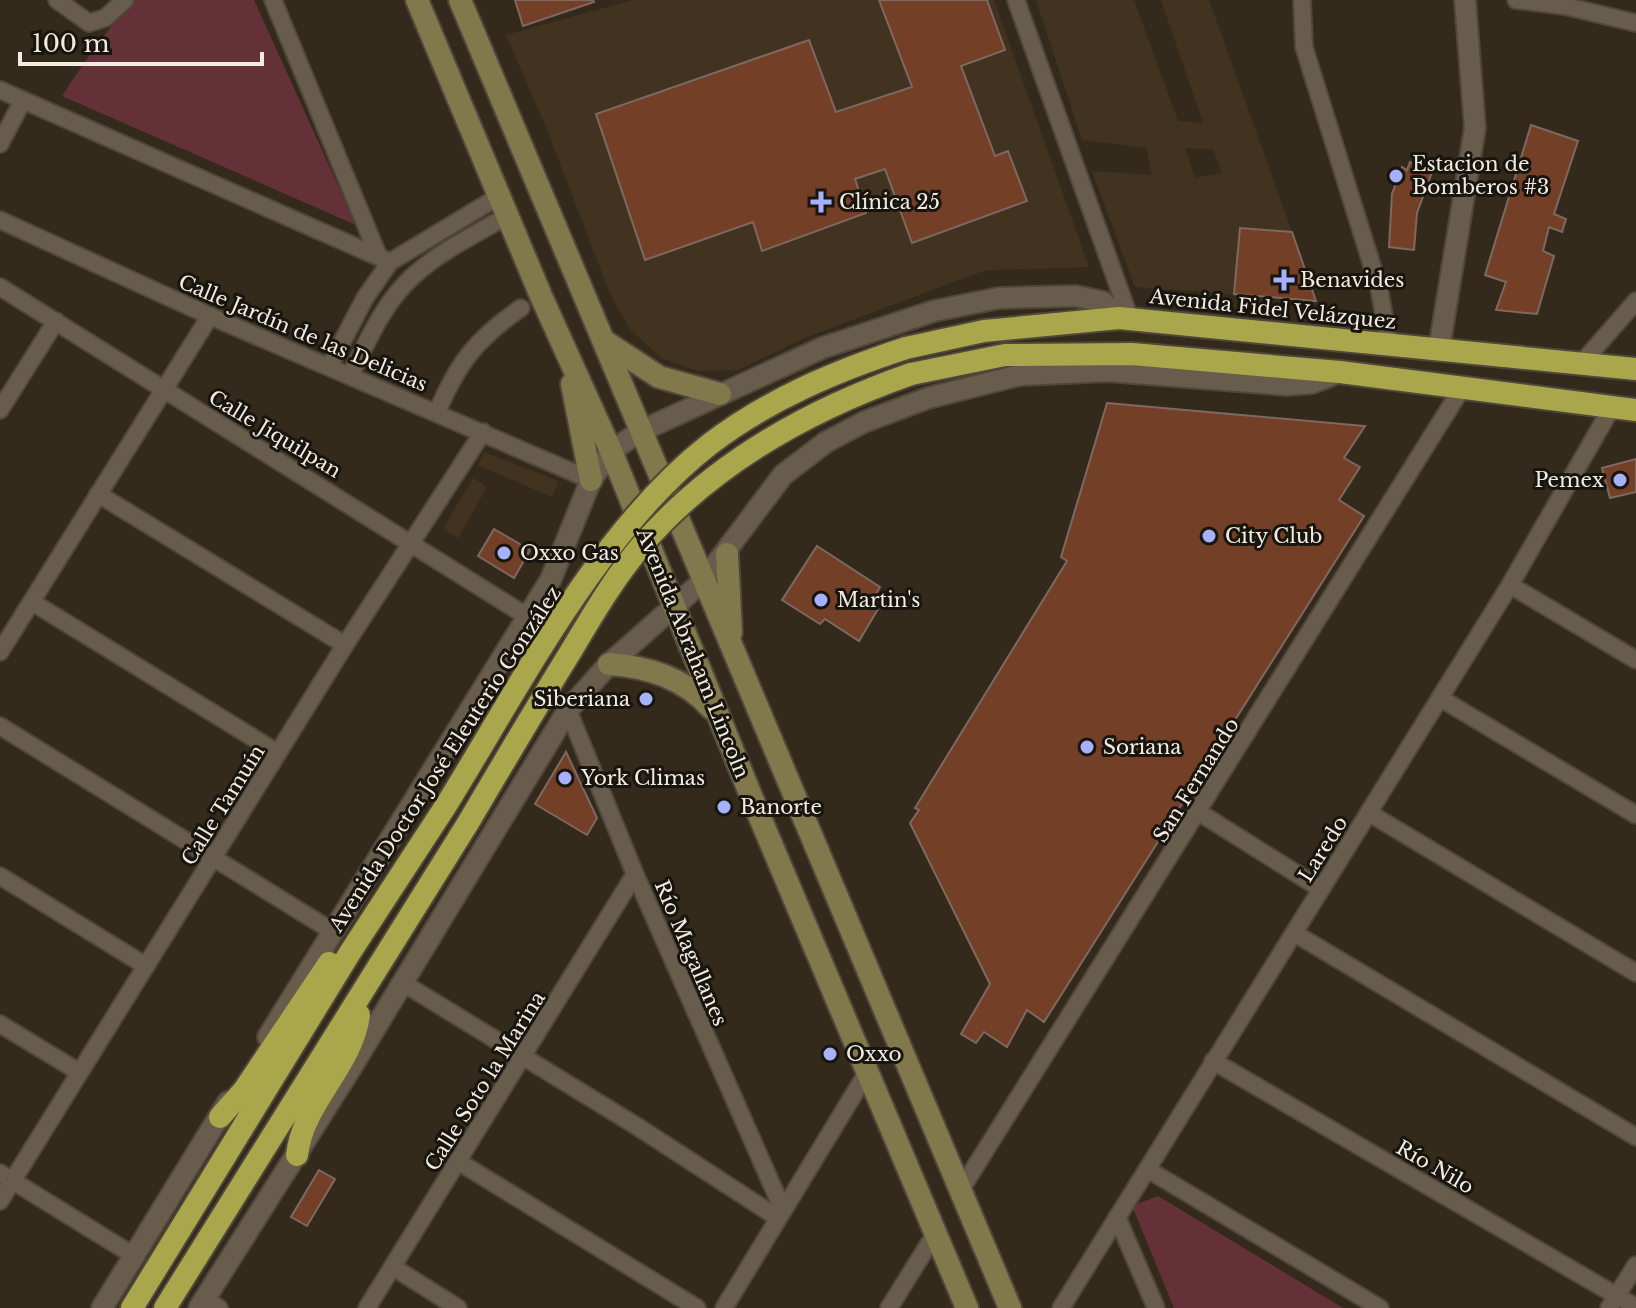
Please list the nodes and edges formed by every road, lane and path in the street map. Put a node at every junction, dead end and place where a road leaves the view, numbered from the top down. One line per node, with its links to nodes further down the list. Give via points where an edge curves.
1 (57, 0): 2 (street, via 89,23 105,18)
2 (125, 0)
3 (273, 0): 18 (street)
4 (417, 0): 14 (main road, Avenida Abraham Lincoln)
5 (460, 0): 27 (main road)
6 (1016, 0): 25 (street)
7 (1302, 0): 28 (street, via 1304,47 1379,288)
8 (1465, 0): 30 (street, via 1475,128)
9 (1516, 0): 10 (street)
10 (1636, 23)
11 (0, 90): 12 (street)
12 (22, 102): 13 (street); 18 (street)
13 (0, 144)
14 (505, 205): 16 (street); 17 (street); 31 (main road, Avenida Abraham Lincoln)
15 (0, 220): 24 (street, Calle Jardín de las Delicias)
16 (430, 235): 17 (street); 18 (street)
17 (440, 256): 23 (street, via 406,282)
18 (384, 258): 20 (street)
19 (0, 287): 26 (street, Calle Jiquilpan)
20 (365, 298): 23 (street); 33 (street)
21 (1636, 301): 32 (street)
22 (521, 308): 43 (street, via 476,343)
23 (385, 311): 36 (street)
24 (210, 316): 33 (street, Calle Jardín de las Delicias); 38 (street)
25 (1125, 318): 28 (highway, Avenida Fidel Velázquez); 29 (highway, Avenida Fidel Velázquez, via 984,331); 39 (street, via 1103,302 1076,296 964,304 871,330)
26 (56, 321): 38 (street, Calle Jiquilpan); 41 (street)
27 (604, 341): 39 (main road, via 645,371); 44 (main road)
28 (1389, 344): 30 (highway, Avenida Fidel Velázquez)
29 (906, 348): 79 (highway, Avenida Doctor José Eleuterio González, bridge, via 786,395 692,460 606,554)
30 (1439, 349): 32 (highway, Avenida Fidel Velázquez)
31 (568, 359): 46 (main road, Avenida Abraham Lincoln); 47 (main road)
32 (1581, 364): 34 (highway, Avenida Fidel Velázquez)
33 (329, 367): 36 (street, Calle Jardín de las Delicias)
34 (1636, 369)
35 (1340, 372): 37 (highway); 50 (street, via 1312,383 1287,385 1120,372 1020,375 928,398 864,422 804,457 767,494); 83 (highway, bridge, via 1155,356 1005,355 911,374 848,397 765,442 662,524 609,589)
36 (350, 375): 43 (street, Calle Jardín de las Delicias)
37 (1462, 388): 40 (highway); 70 (street, San Fernando)
38 (165, 391): 48 (street); 49 (street, Calle Jiquilpan)
39 (720, 394): 44 (street)
40 (1612, 407): 42 (highway); 52 (street, Laredo)
41 (0, 410)
42 (1636, 410)
43 (437, 412): 45 (street, Calle Jardín de las Delicias)
44 (641, 431): 46 (street); 51 (main road)
45 (483, 432): 47 (street, Calle Jardín de las Delicias); 49 (street, Calle Tamuín)
46 (611, 451): 47 (street); 54 (main road, Avenida Abraham Lincoln)
47 (591, 480): 55 (street, via 551,579)
48 (98, 494): 53 (street); 56 (street)
49 (412, 541): 55 (street, Calle Jiquilpan); 56 (street, Calle Tamuín)
50 (727, 554): 51 (street); 57 (main road)
51 (704, 580): 54 (street); 57 (main road)
52 (1510, 585): 59 (street); 61 (street, Laredo)
53 (32, 602): 58 (street); 65 (street)
54 (673, 606): 60 (street); 63 (main road, Avenida Abraham Lincoln)
55 (528, 617): 77 (street)
56 (345, 645): 65 (street, Calle Tamuín)
57 (732, 649): 66 (main road)
58 (0, 652)
59 (1636, 660)
60 (609, 664): 62 (street); 63 (main road, via 671,678)
61 (1440, 698): 71 (street, Laredo); 72 (street)
62 (568, 710): 74 (street, Río Magallanes); 82 (street)
63 (719, 716): 67 (main road, Avenida Abraham Lincoln)
64 (0, 726): 73 (street)
65 (278, 753): 73 (street, Calle Tamuín)
66 (778, 758): 67 (main road, via 765,777); 68 (main road)
67 (743, 775): 69 (main road, Avenida Abraham Lincoln)
68 (797, 805): 69 (main road, via 780,796); 95 (main road)
69 (756, 808): 87 (main road, Avenida Abraham Lincoln)
70 (1200, 813): 76 (street); 95 (street, San Fernando)
71 (1369, 813): 76 (street, Laredo); 81 (street)
72 (1636, 815)
73 (214, 858): 77 (street); 80 (street, Calle Tamuín)
74 (635, 874): 85 (street, Calle Soto la Marina); 97 (street, Río Magallanes)
75 (0, 876): 80 (street)
76 (1321, 889): 78 (street, Laredo)
77 (332, 931): 89 (street)
78 (1294, 933): 86 (street, Laredo); 90 (street)
79 (351, 951): 89 (highway, via 328,965); 107 (highway, Avenida Doctor José Eleuterio González)
80 (146, 966): 88 (street, Calle Tamuín)
81 (1636, 973)
82 (403, 983): 85 (street); 91 (street)
83 (359, 1001): 91 (highway, via 355,1033 302,1126); 108 (highway)
84 (0, 1024): 88 (street)
85 (523, 1058): 92 (street, Calle Soto la Marina); 97 (street)
86 (1213, 1061): 93 (street, Laredo); 103 (street, Río Nilo)
87 (868, 1071): 97 (street); 99 (main road, Avenida Abraham Lincoln)
88 (79, 1072): 94 (street, Calle Tamuín)
89 (220, 1117): 100 (street)
90 (1636, 1137)
91 (297, 1155): 104 (street)
92 (459, 1162): 102 (street, Calle Soto la Marina); 111 (street)
93 (1147, 1169): 98 (street, Laredo); 118 (street)
94 (6, 1176): 96 (street, Calle Tamuín); 100 (street)
95 (960, 1191): 115 (main road)
96 (0, 1201)
97 (781, 1214): 112 (street)
98 (1117, 1217): 116 (street, Laredo); 117 (street)
99 (935, 1234): 113 (street); 114 (main road, Avenida Abraham Lincoln)
100 (136, 1257): 106 (street)
101 (1636, 1265): 103 (street)
102 (393, 1267): 109 (street, Calle Soto la Marina); 110 (street)
103 (1613, 1302): 105 (street, Río Nilo)
104 (207, 1305)
105 (1636, 1307)
106 (102, 1308)
107 (132, 1308)
108 (165, 1308)
109 (367, 1308)
110 (458, 1308)
111 (697, 1308)
112 (724, 1308)
113 (889, 1308)
114 (967, 1308)
115 (1010, 1308)
116 (1061, 1308)
117 (1156, 1308)
118 (1380, 1308)

